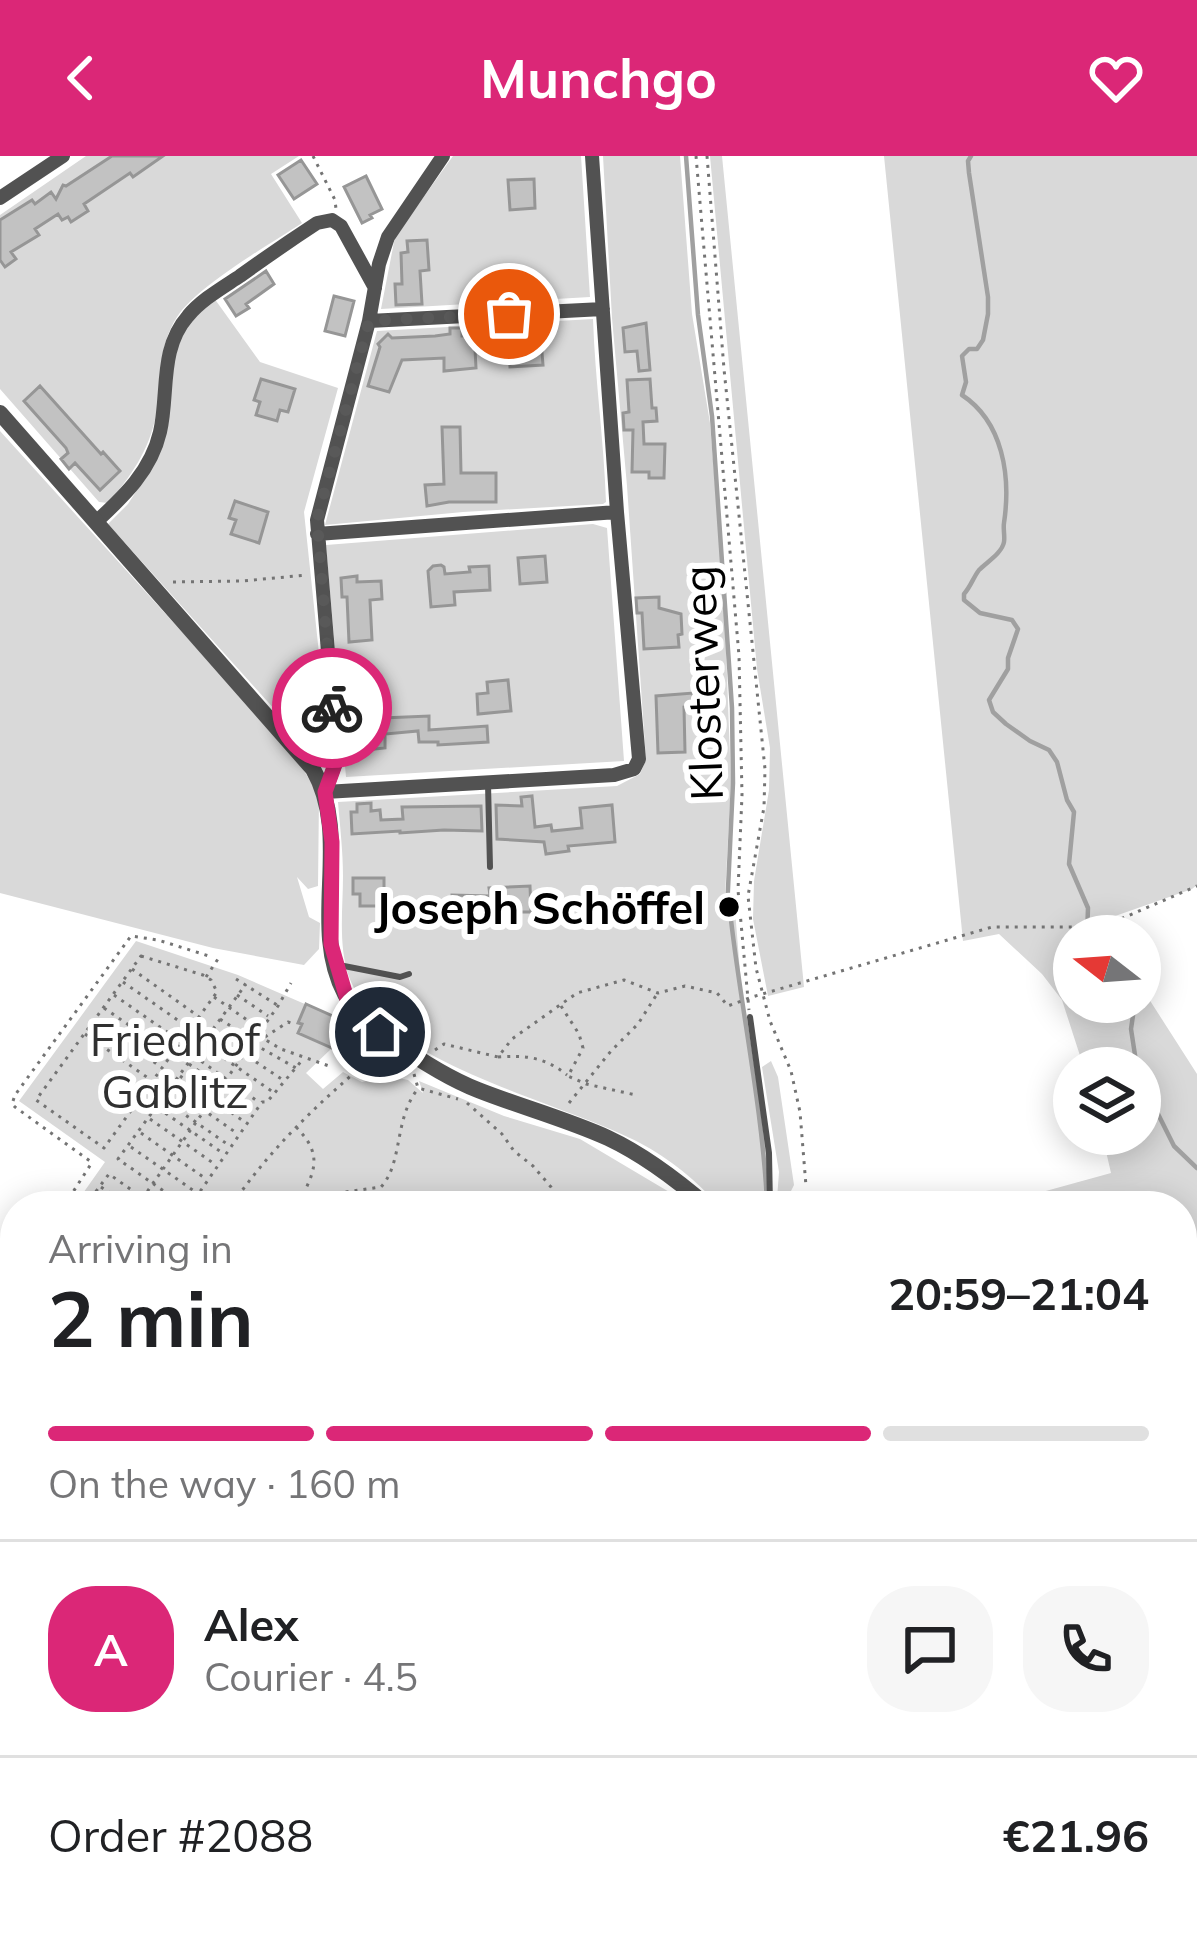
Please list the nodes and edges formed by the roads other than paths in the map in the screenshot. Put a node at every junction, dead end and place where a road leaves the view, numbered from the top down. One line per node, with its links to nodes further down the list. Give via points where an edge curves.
1 (63, 156): 4 (street)
2 (443, 156): 5 (street, via 393,227)
3 (592, 156): 6 (street)
4 (0, 198)
5 (376, 288): 7 (street); 10 (street, via 332,220 213,295 172,343 148,464)
6 (603, 309): 7 (street); 9 (street)
7 (369, 321): 11 (street)
8 (0, 413): 10 (street)
9 (617, 512): 11 (street); 12 (street, via 639,759 614,775)
10 (95, 522): 13 (street, via 306,760)
11 (317, 534): 13 (street, via 337,759)
12 (488, 784): 13 (street); 14 (lane)
13 (325, 792): 15 (street)
14 (490, 867)
15 (335, 964): 16 (lane); 18 (street, via 356,1010 422,1060 477,1090 614,1141)
16 (409, 974)
17 (749, 1017): 19 (lane)
18 (687, 1191)
19 (770, 1191)

